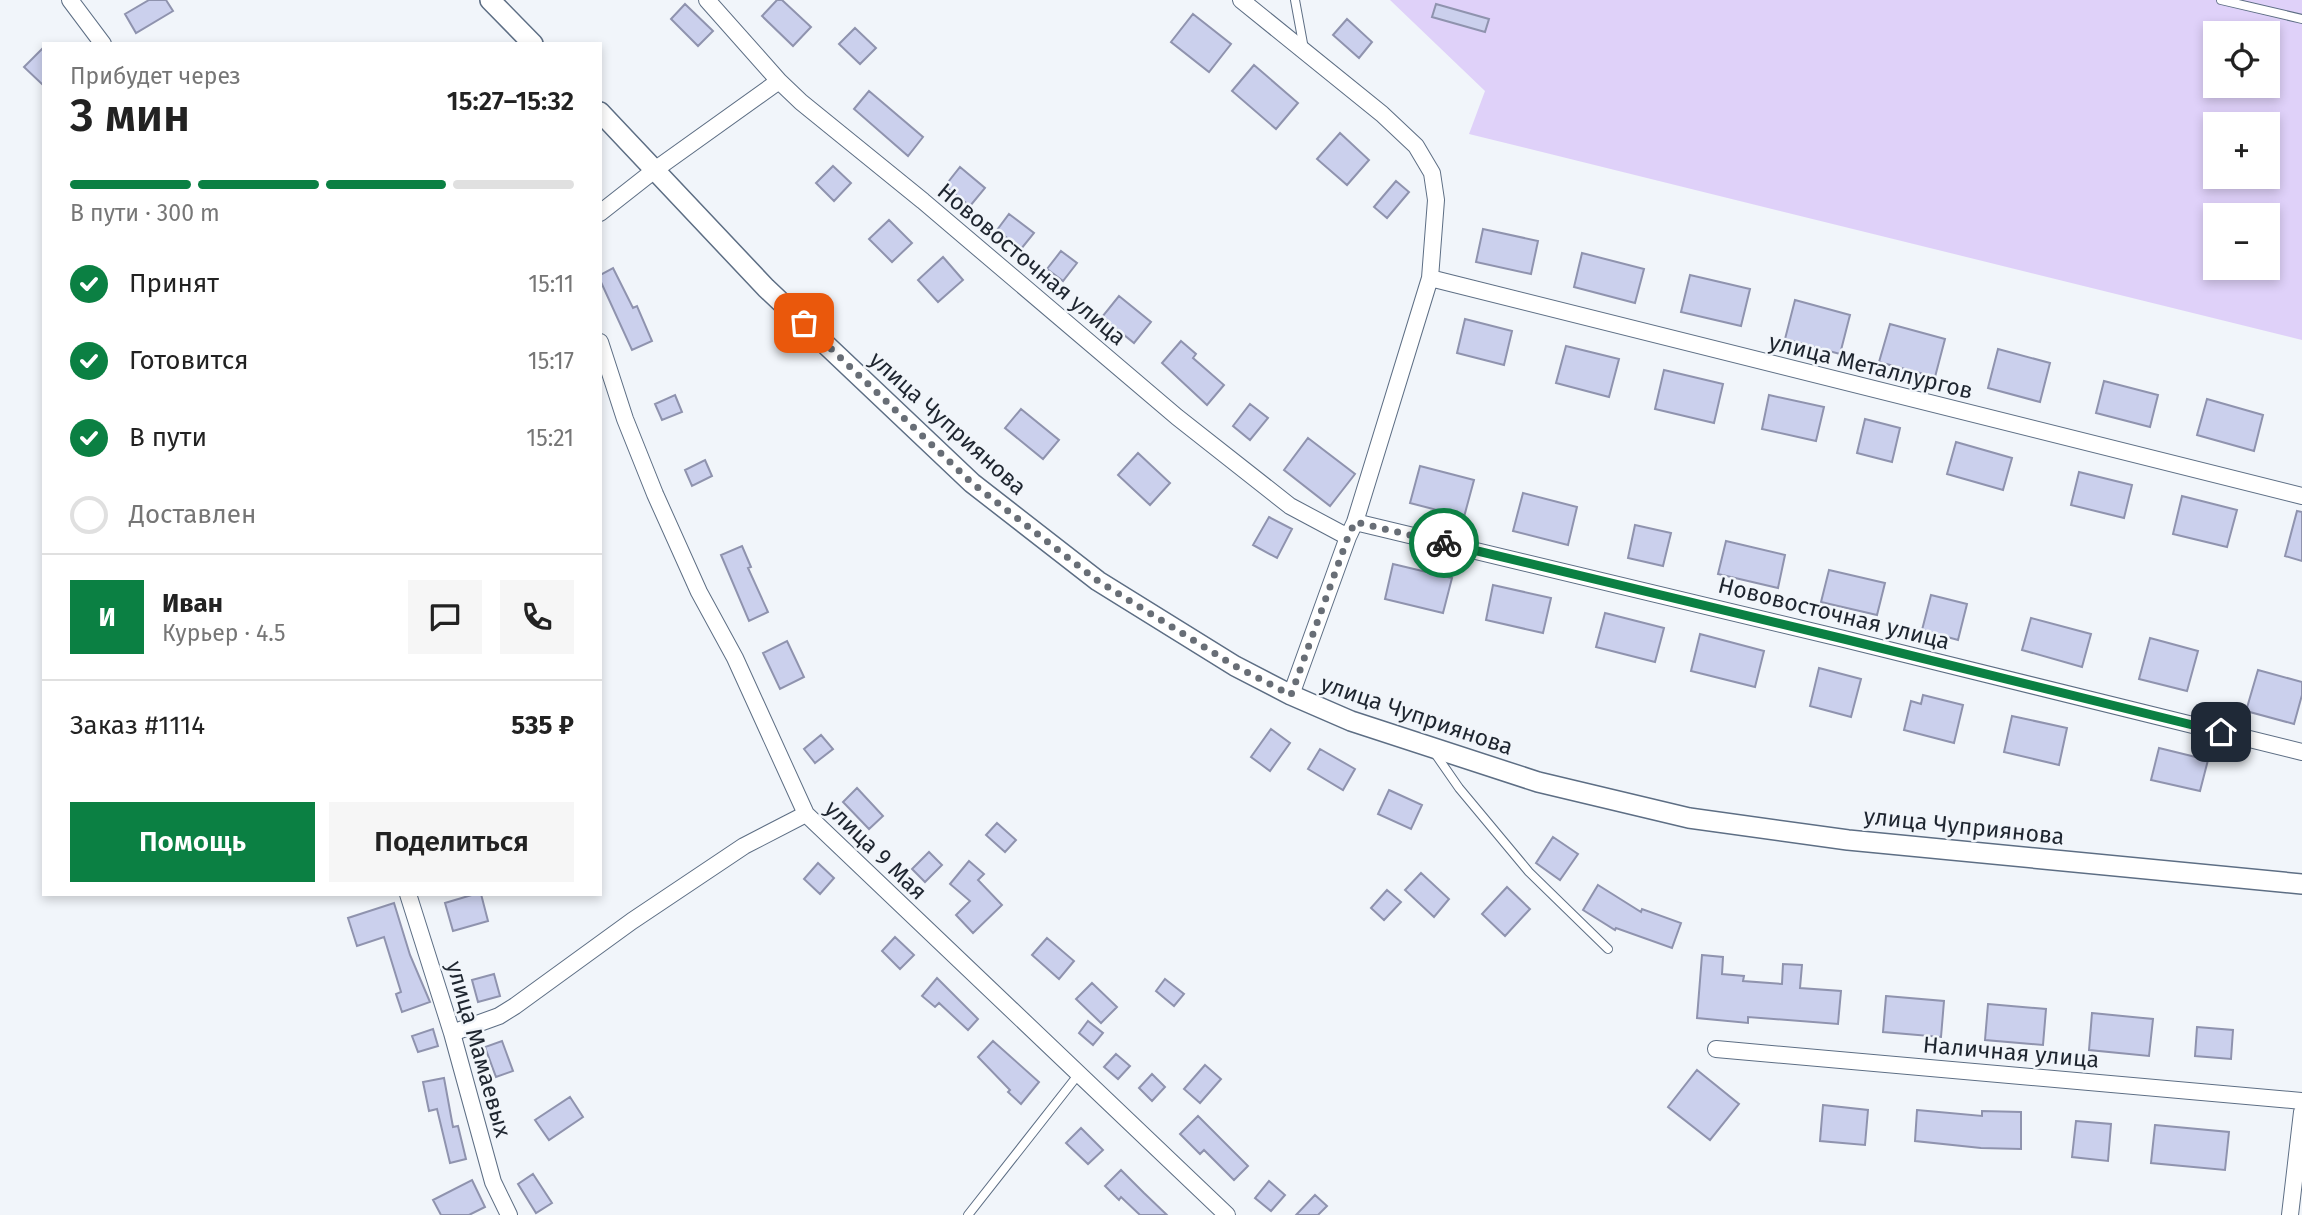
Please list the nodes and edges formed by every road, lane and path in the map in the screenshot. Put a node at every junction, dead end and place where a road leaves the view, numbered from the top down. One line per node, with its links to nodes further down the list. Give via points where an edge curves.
1 (70, 0): 8 (street)
2 (490, 0): 9 (street)
3 (707, 0): 11 (street, Нововосточная улица)
4 (1241, 0): 10 (street)
5 (1295, 0): 10 (lane)
6 (2221, 0): 7 (lane)
7 (2302, 19)
8 (102, 42)
9 (531, 42)
10 (1304, 52): 15 (street, via 1416,146 1432,173 1436,200)
11 (779, 82): 13 (street); 18 (street, Нововосточная улица, via 1253,478 1290,506)
12 (602, 114): 13 (street, улица Чуприянова)
13 (656, 169): 14 (street); 19 (street, улица Чуприянова, via 766,288 972,483 1098,581 1235,666)
14 (602, 212)
15 (1430, 278): 17 (street, улица Металлургов); 18 (street)
16 (602, 348): 22 (street, улица 9 Мая, via 654,494)
17 (2302, 496)
18 (1352, 530): 19 (street); 21 (street, Нововосточная улица, via 1831,635)
19 (1291, 695): 20 (street, улица Чуприянова)
20 (1433, 750): 23 (street, улица Чуприянова, via 1538,782 1689,818 1849,840); 25 (lane, via 1529,872)
21 (2302, 752)
22 (806, 814): 26 (street, via 733,853 499,1016); 28 (street, улица 9 Мая)
23 (2302, 884)
24 (409, 896): 26 (street, улица Мамаевых)
25 (1608, 949)
26 (452, 1033): 31 (street, улица Мамаевых, via 493,1182)
27 (1716, 1049): 29 (street, Наличная улица)
28 (1078, 1075): 32 (lane); 33 (street, улица 9 Мая)
29 (2302, 1101)
30 (2302, 1112): 34 (street)
31 (509, 1215)
32 (968, 1215)
33 (1227, 1215)
34 (2290, 1215)

